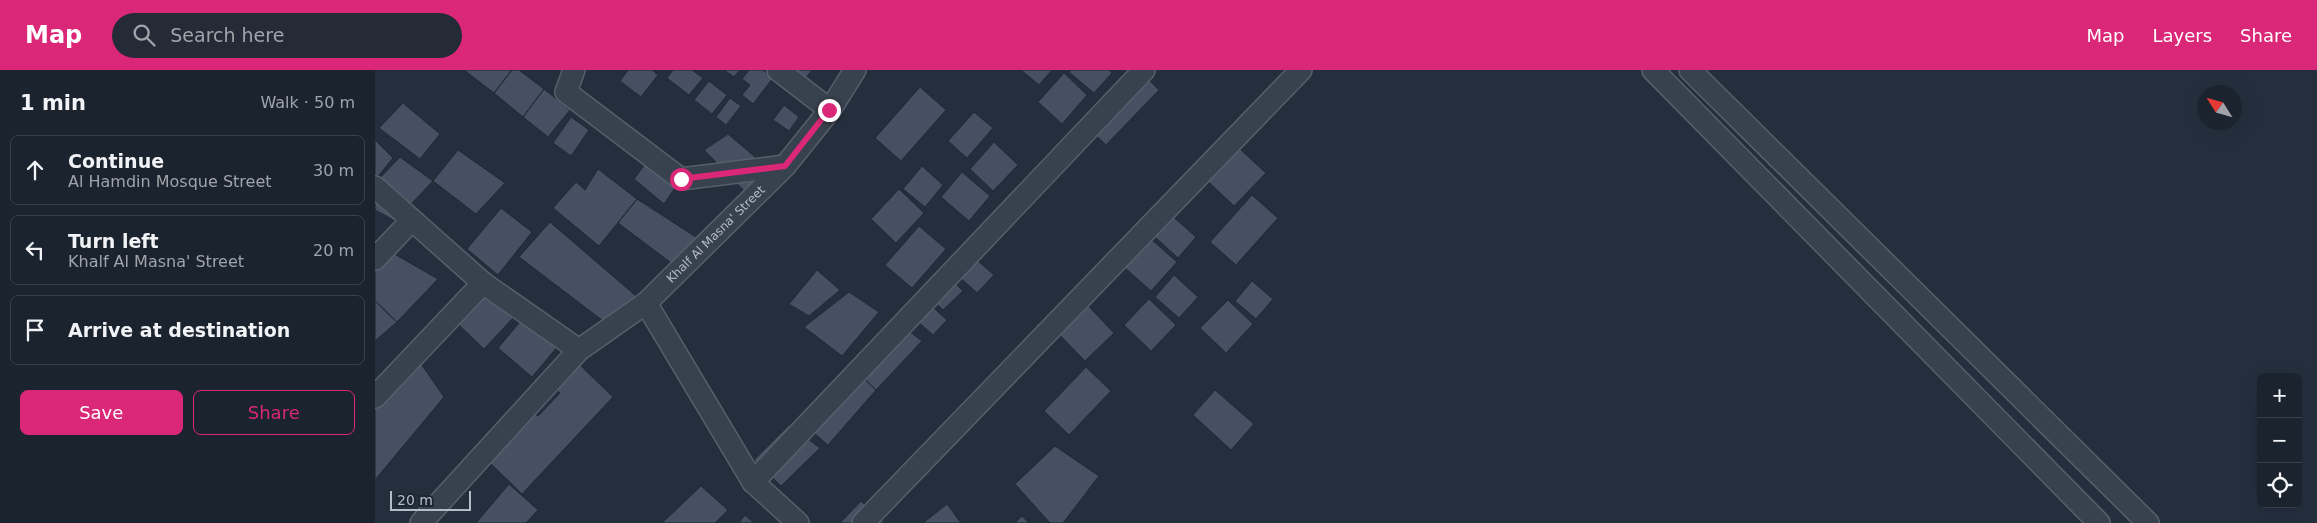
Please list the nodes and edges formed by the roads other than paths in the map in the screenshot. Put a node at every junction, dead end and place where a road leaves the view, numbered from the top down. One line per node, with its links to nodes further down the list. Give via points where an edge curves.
1 (574, 70): 9 (street, via 566,92 681,179)
2 (778, 70): 8 (street)
3 (855, 70): 8 (street, Khalf Al Masna' Street)
4 (1144, 70): 17 (street)
5 (1301, 70): 20 (street)
6 (1653, 70): 21 (street)
7 (1690, 70): 22 (street)
8 (829, 110): 9 (street, Khalf Al Masna' Street)
9 (785, 166): 14 (street, Khalf Al Masna' Street)
10 (375, 187): 11 (street)
11 (411, 221): 12 (street); 13 (street)
12 (375, 259)
13 (483, 283): 15 (street); 16 (street)
14 (646, 303): 15 (street, Khalf Al Masna' Street); 17 (street)
15 (579, 350): 18 (street, Khalf Al Masna' Street)
16 (375, 398)
17 (753, 482): 19 (street)
18 (421, 523)
19 (798, 523)
20 (863, 523)
21 (2099, 523)
22 (2148, 523)

